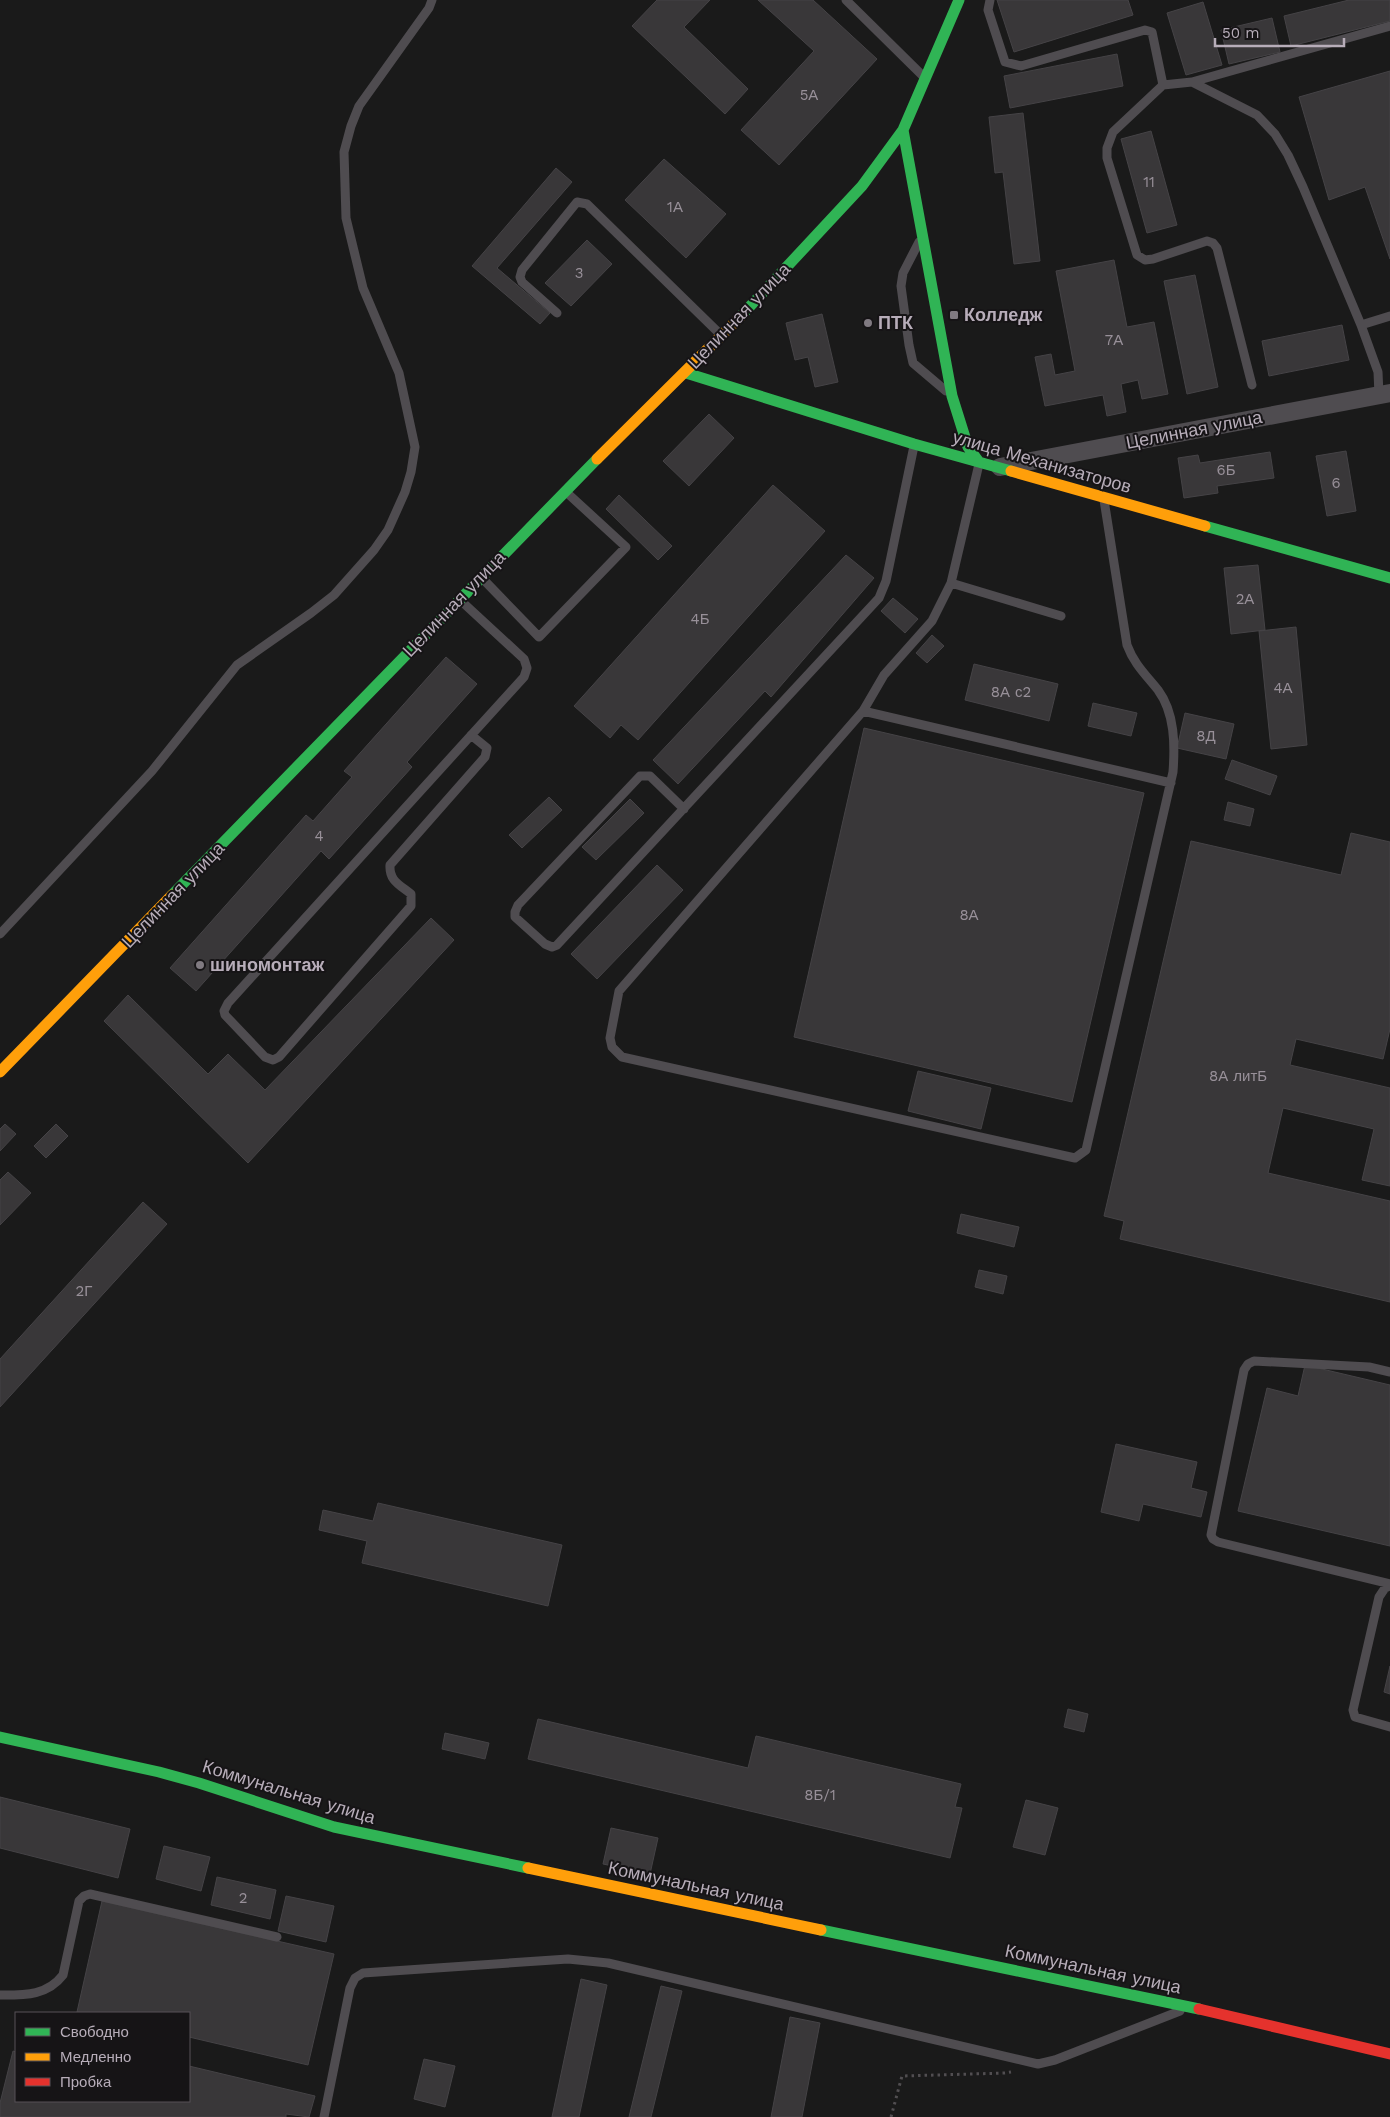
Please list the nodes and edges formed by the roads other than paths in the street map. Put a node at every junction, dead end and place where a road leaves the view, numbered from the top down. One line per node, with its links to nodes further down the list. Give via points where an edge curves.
1 (432, 0): 33 (lane, via 359,106 344,152 346,218 363,288 399,373 415,447 407,485 388,530 334,595 237,665 152,771)
2 (846, 0): 6 (lane)
3 (959, 0): 6 (street, Целинная улица)
4 (990, 0): 8 (lane, via 988,10 1005,62 1021,66 1145,30 1152,32)
5 (1390, 26): 7 (lane)
6 (926, 79): 9 (street, Целинная улица)
7 (1192, 82): 8 (lane); 13 (lane, via 1257,115 1275,134 1303,187)
8 (1163, 85): 16 (lane, via 1112,132 1108,148 1110,167 1137,255 1145,260 1153,259 1207,242 1217,248)
9 (903, 130): 10 (street); 14 (street, Целинная улица, via 862,186)
10 (922, 236): 18 (street); 18 (lane, via 903,273 901,286 909,345 913,363)
11 (557, 313): 14 (lane, via 520,277 522,270 577,202 581,202 587,204)
12 (1390, 316): 13 (lane)
13 (1361, 325): 17 (lane)
14 (722, 336): 15 (street, Целинная улица)
15 (686, 373): 19 (street, улица Механизаторов); 22 (street, Целинная улица)
16 (1252, 385)
17 (1384, 394): 21 (street, Целинная улица)
18 (952, 396): 20 (street, via 968,447)
19 (914, 444): 20 (street, улица Механизаторов); 32 (lane, via 886,581 879,598)
20 (979, 462): 21 (street, улица Механизаторов); 26 (lane)
21 (998, 467): 23 (street, улица Механизаторов)
22 (565, 490): 24 (street, Целинная улица); 24 (lane, via 626,546 539,637)
23 (1104, 498): 25 (street, улица Механизаторов); 31 (lane, via 1127,646 1132,659 1170,708 1175,754)
24 (481, 577): 27 (street, Целинная улица)
25 (1390, 578)
26 (951, 583): 28 (lane); 29 (lane, via 932,622 884,675)
27 (459, 599): 30 (lane, via 524,658 527,668 524,677); 34 (street, Целинная улица)
28 (1061, 616)
29 (863, 711): 31 (lane); 31 (lane, via 619,991 610,1038 617,1053 1075,1158 1086,1150)
30 (471, 735): 30 (lane, via 228,1003 225,1016 265,1057 273,1060 278,1057 411,906 411,894 394,880 390,865 485,757 487,748)
31 (1171, 783)
32 (684, 809): 32 (lane, via 557,945 545,944 515,917 518,905 640,776 650,776)
33 (0, 934)
34 (0, 1072)
35 (1390, 1372): 36 (lane, via 1369,1367 1254,1361 1248,1364 1242,1379 1211,1535 1218,1542)
36 (1390, 1585): 37 (lane, via 1379,1597 1353,1710 1355,1717)
37 (1390, 1727)
38 (0, 1737): 41 (street, Коммунальная улица, via 159,1772 363,1834)
39 (277, 1937): 40 (lane, via 90,1894 79,1901 63,1975 57,1984 33,1994)
40 (0, 1995)
41 (1190, 2007): 42 (street, Коммунальная улица); 43 (lane, via 1038,2064 587,1960 363,1973 355,1978 350,1988)
42 (1390, 2054)
43 (324, 2117)

